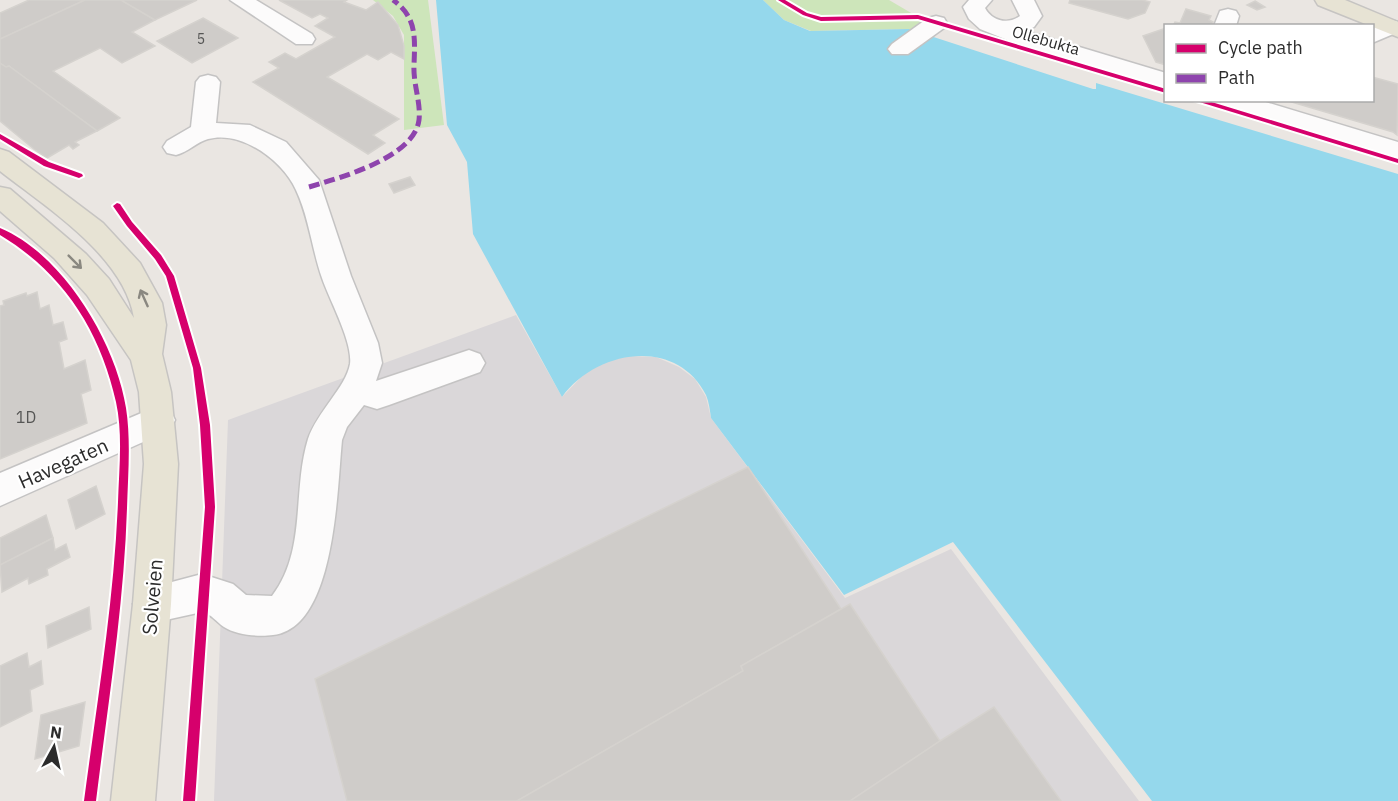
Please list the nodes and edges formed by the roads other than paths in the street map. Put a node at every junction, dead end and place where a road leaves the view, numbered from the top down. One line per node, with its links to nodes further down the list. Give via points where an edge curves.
1 (241, 0): 10 (street)
2 (981, 0): 7 (street, Ollebukta, via 974,10)
3 (1326, 0): 8 (main road)
4 (1352, 0): 9 (main road)
5 (1023, 5): 7 (street, Ollebukta, via 1026,24); 12 (street, Ollebukta)
6 (936, 23): 11 (street)
7 (988, 24): 12 (street, Ollebukta)
8 (1373, 24)
9 (1387, 31)
10 (304, 39)
11 (900, 49)
12 (1071, 53): 13 (street, Ollebukta)
13 (1164, 80)
14 (208, 82): 16 (street)
15 (1238, 102): 18 (street)
16 (203, 131): 17 (street); 23 (street, via 241,131 277,148 309,187 336,276 362,343 366,363)
17 (176, 147)
18 (1398, 151)
19 (0, 158): 21 (main road, one-way to 19, via 151,325 147,303 130,272 93,230)
20 (0, 196): 21 (main road, one-way to 21, via 74,261 97,287 129,339)
21 (146, 354): 24 (main road, Solveien)
22 (469, 363): 23 (street, via 377,394)
23 (357, 390): 26 (street, via 334,419 324,440 310,559 298,593 285,611 274,616 238,614 219,597 202,593)
24 (157, 406): 25 (street, Havegaten); 26 (main road, Solveien, via 161,474)
25 (0, 490)
26 (152, 604): 27 (main road, Solveien)
27 (133, 801)

